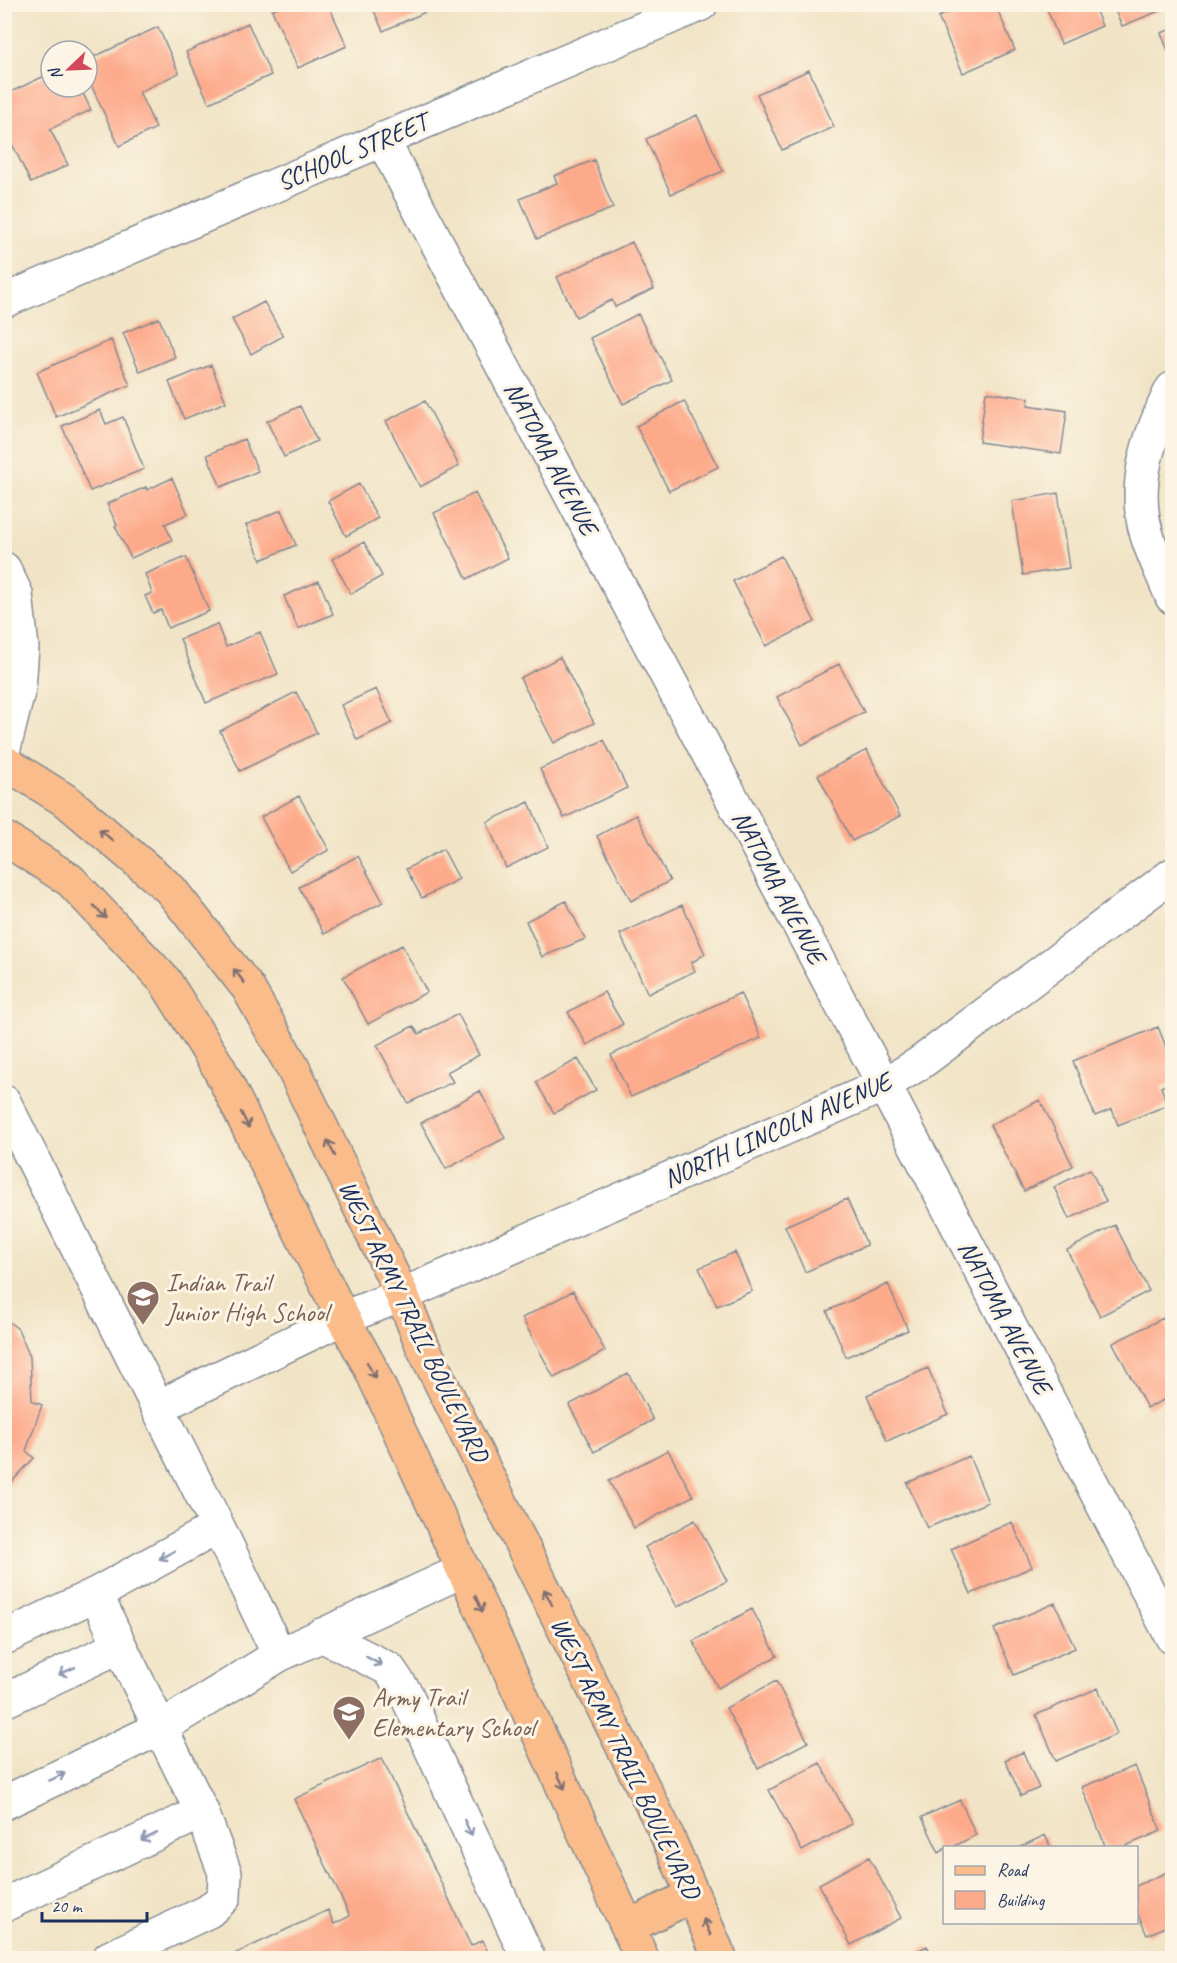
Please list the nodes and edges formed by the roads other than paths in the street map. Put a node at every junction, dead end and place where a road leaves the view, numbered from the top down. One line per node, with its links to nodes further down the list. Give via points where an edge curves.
1 (701, 4): 2 (street, SCHOOL STREET)
2 (382, 139): 3 (street, SCHOOL STREET); 11 (street, NATOMA AVENUE)
3 (4, 300)
4 (1173, 389): 6 (street, via 1144,461 1140,496 1146,533)
5 (4, 569): 7 (street, via 16,594 22,647 19,688)
6 (1173, 597)
7 (4, 748)
8 (4, 762): 13 (main road, WEST ARMY TRAIL BOULEVARD, one-way to 8, via 293,1068 248,988 170,888 68,802)
9 (4, 838): 14 (main road, one-way to 14, via 69,880 165,981 219,1068)
10 (1173, 875): 11 (street, NORTH LINCOLN AVENUE, via 920,1063)
11 (884, 1085): 13 (street, NORTH LINCOLN AVENUE); 20 (street, NATOMA AVENUE)
12 (4, 1102): 15 (street)
13 (402, 1295): 14 (street, NORTH LINCOLN AVENUE); 28 (main road, WEST ARMY TRAIL BOULEVARD, one-way to 13, via 665,1831 423,1347)
14 (343, 1318): 15 (street, NORTH LINCOLN AVENUE); 17 (main road, one-way to 17, via 369,1365)
15 (158, 1407): 16 (street)
16 (218, 1527): 18 (street, one-way to 18); 23 (street)
17 (464, 1570): 19 (street); 30 (main road, one-way to 30)
18 (96, 1594): 21 (street); 22 (street)
19 (321, 1635): 23 (street); 32 (street, one-way to 32, via 389,1670 406,1694)
20 (1173, 1637)
21 (4, 1638)
22 (120, 1646): 24 (street, one-way to 24); 25 (street)
23 (279, 1655): 25 (street)
24 (4, 1701)
25 (160, 1728): 26 (street, one-way to 25); 27 (street)
26 (4, 1803)
27 (202, 1812): 29 (street, one-way to 29); 31 (street, via 225,1873 224,1897 209,1911)
28 (693, 1895): 30 (main road); 34 (main road, WEST ARMY TRAIL BOULEVARD, one-way to 28)
29 (4, 1905)
30 (628, 1927): 33 (main road)
31 (109, 1959)
32 (528, 1959)
33 (642, 1959)
34 (720, 1959)

